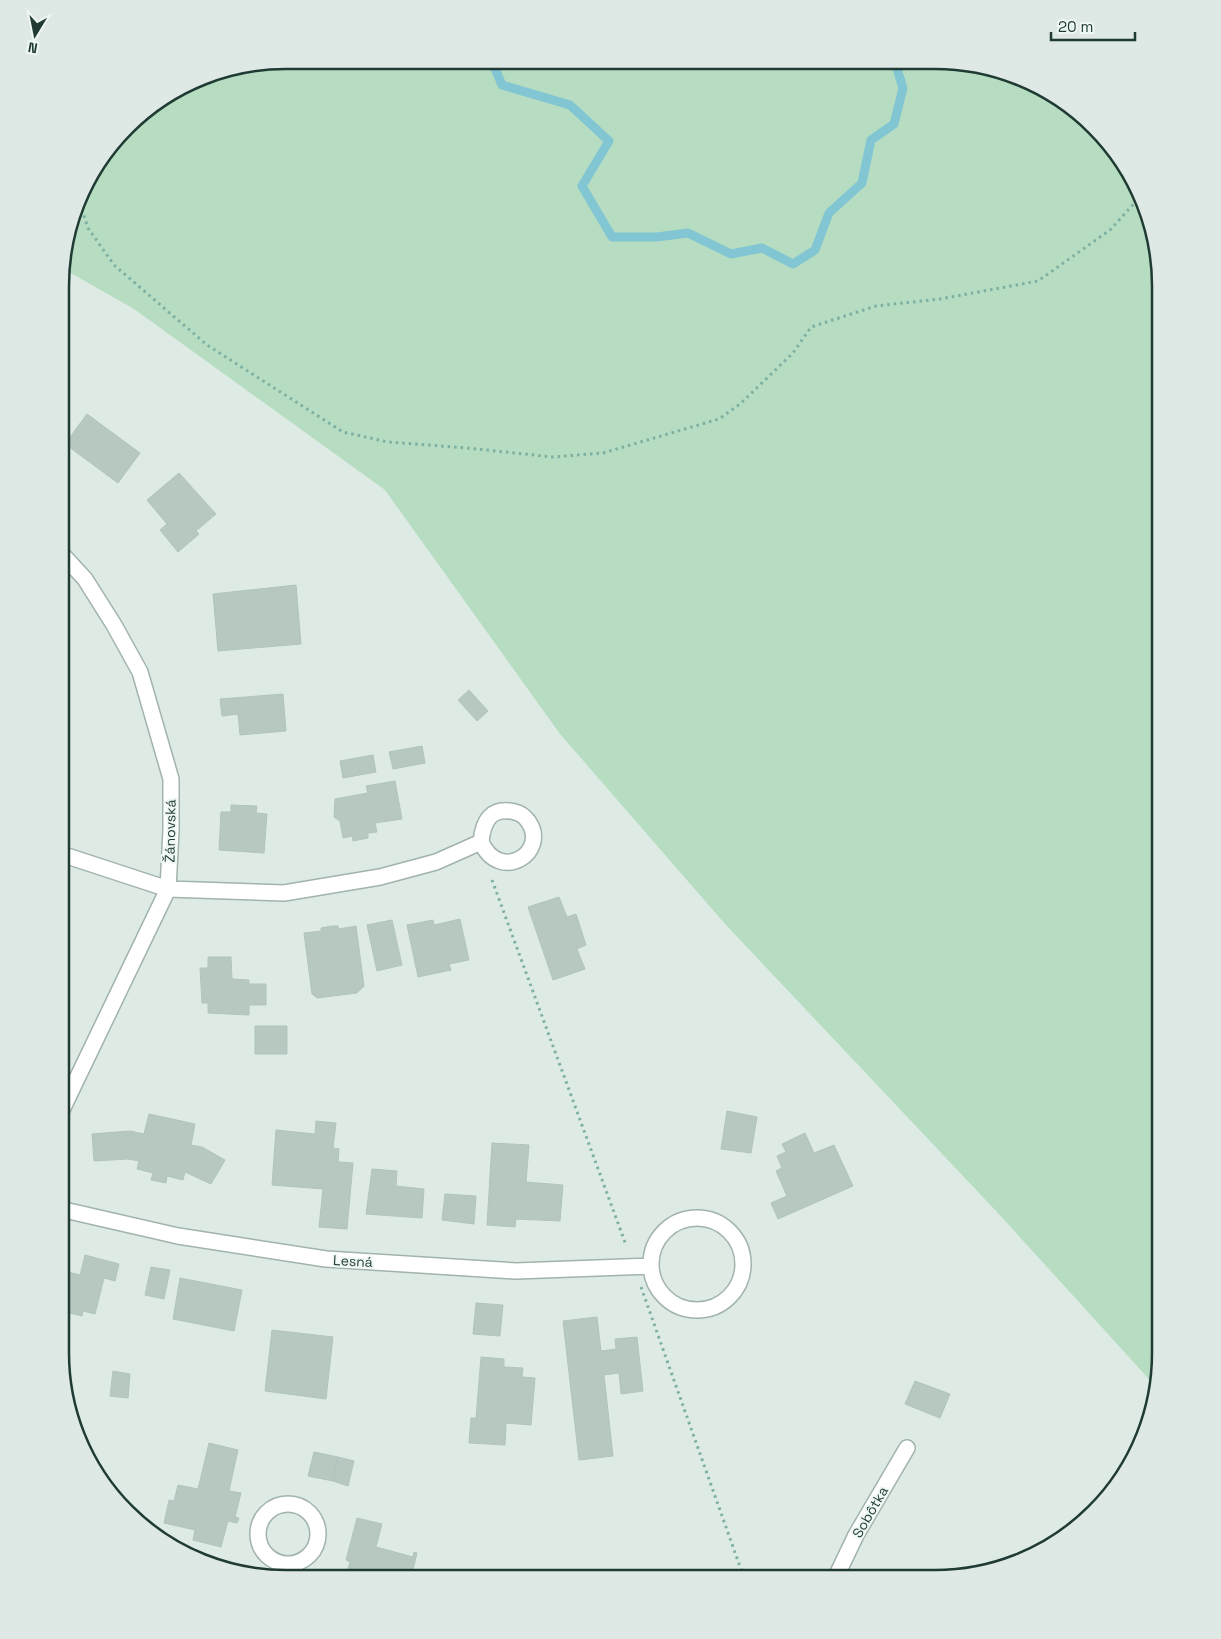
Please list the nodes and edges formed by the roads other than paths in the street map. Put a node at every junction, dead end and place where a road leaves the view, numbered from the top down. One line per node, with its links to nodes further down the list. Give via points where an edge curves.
1 (69, 561): 4 (street, Žánovská, via 85,579 140,672 171,779)
2 (481, 842): 2 (street, via 486,853 499,862 514,862 525,856 532,845 533,835 525,817 516,812 502,811 482,826); 4 (street, via 436,862 390,875 284,893)
3 (69, 857): 4 (street)
4 (168, 888): 5 (street, Žánovská)
5 (69, 1095)
6 (69, 1211): 7 (street, Lesná, via 178,1236 326,1259 516,1271)
7 (651, 1266): 7 (street, via 655,1282 664,1296 678,1306 695,1310 711,1308 726,1300 743,1271 742,1254 735,1238 723,1226 708,1219 674,1224 653,1249)
8 (907, 1448): 9 (street, Sobôtka, via 856,1534)
9 (839, 1570)

